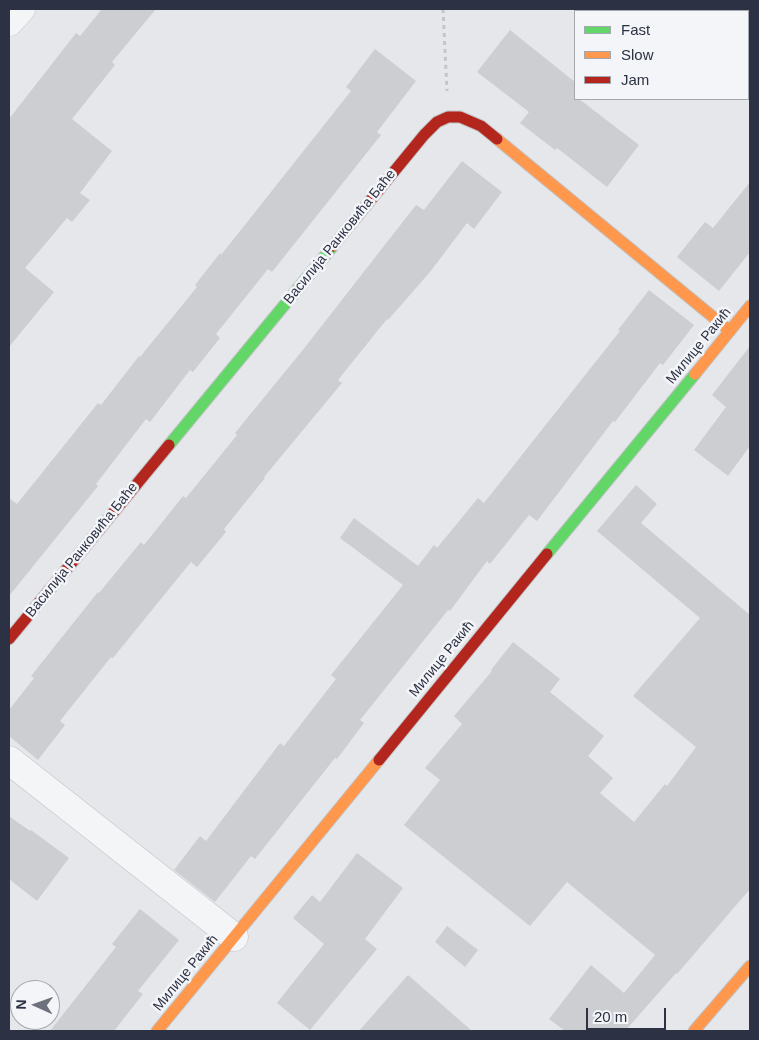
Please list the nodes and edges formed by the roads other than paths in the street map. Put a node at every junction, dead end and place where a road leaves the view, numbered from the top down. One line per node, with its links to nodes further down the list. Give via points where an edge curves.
1 (21, 9): 2 (street)
2 (9, 22)
3 (750, 306): 4 (street, Милице Ракић)
4 (730, 331): 5 (street, Василија Ранковића Баће, via 480,126 460,117 448,117 437,122 424,135); 7 (street, Милице Ракић)
5 (9, 639)
6 (9, 760): 7 (street)
7 (234, 937): 9 (street, Милице Ракић)
8 (750, 966): 10 (street)
9 (157, 1031)
10 (694, 1031)

